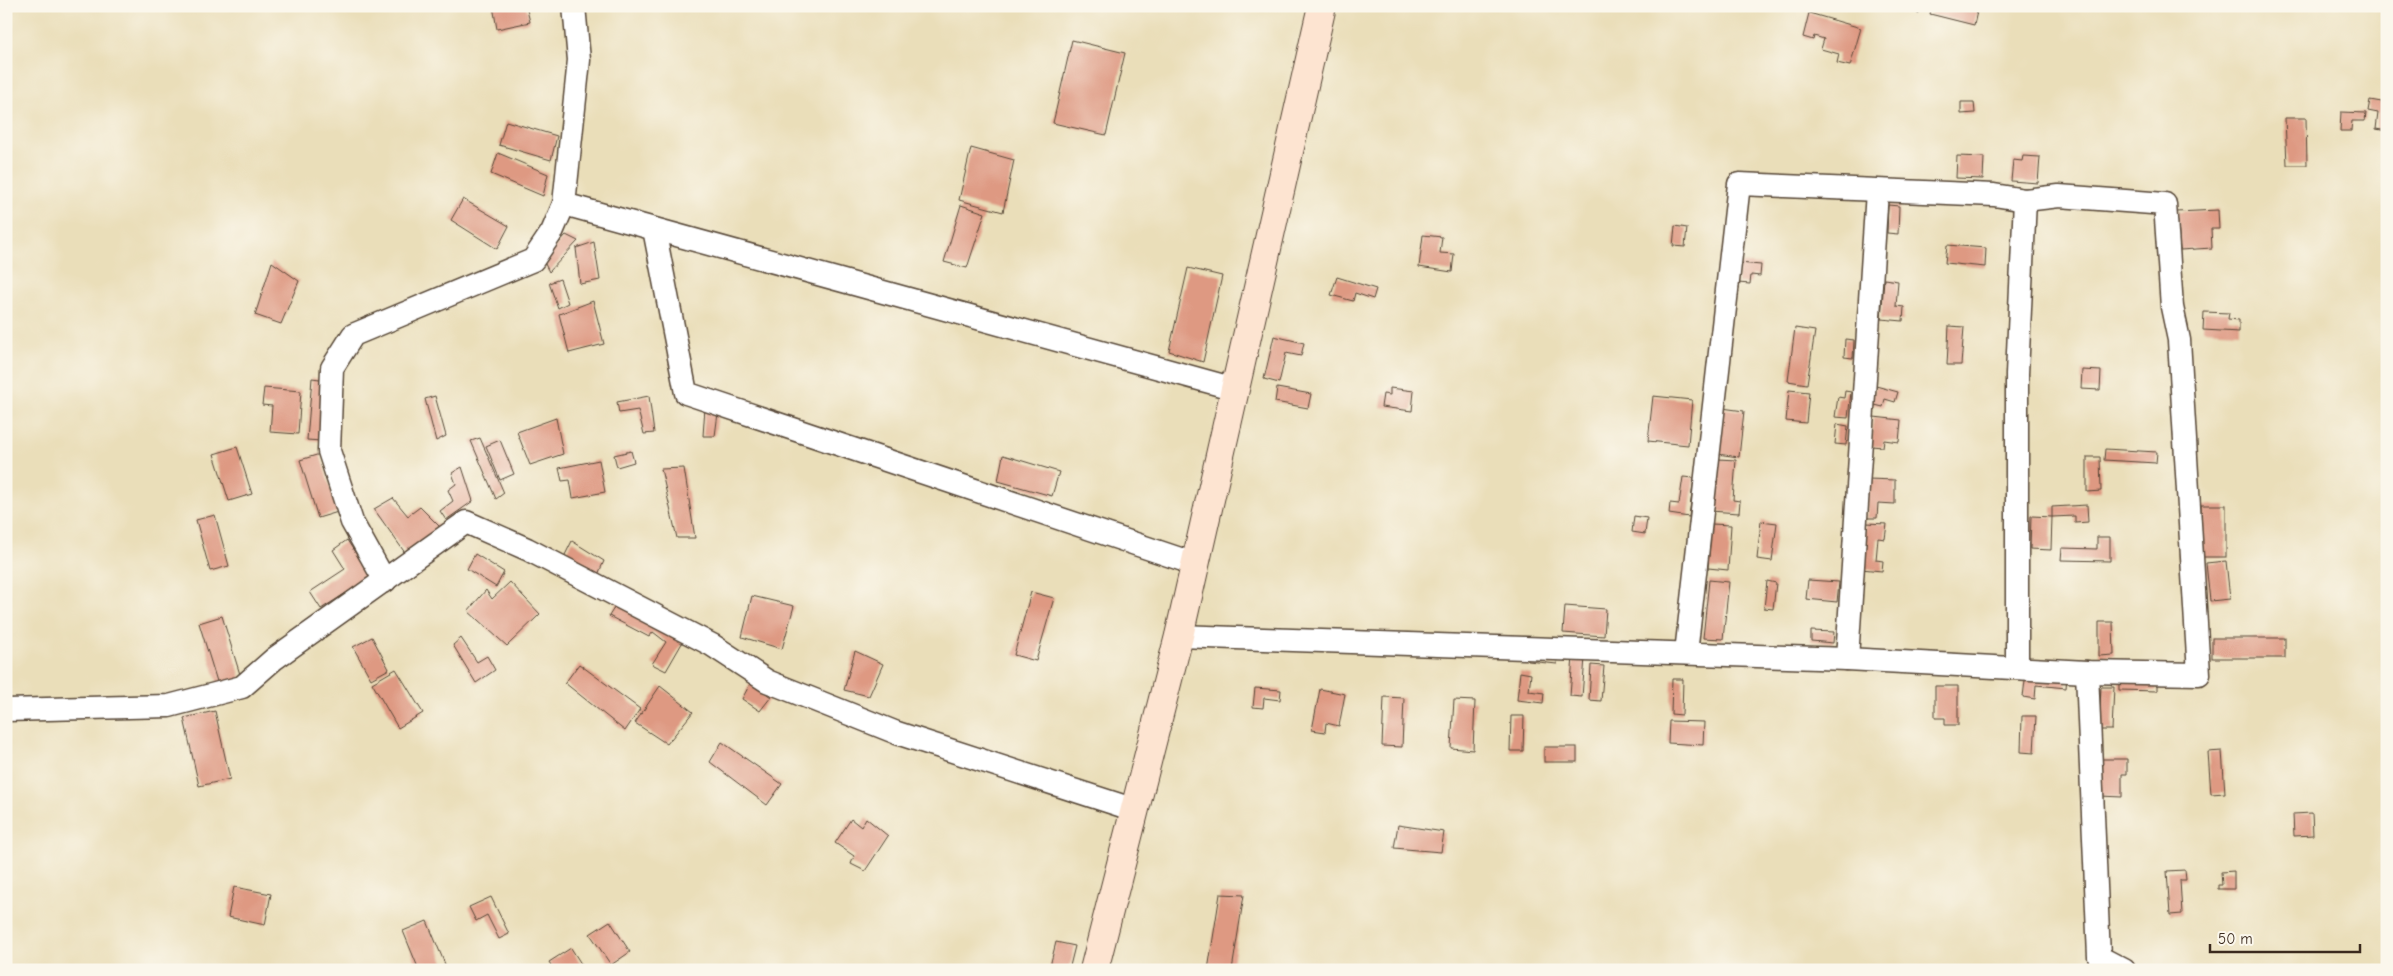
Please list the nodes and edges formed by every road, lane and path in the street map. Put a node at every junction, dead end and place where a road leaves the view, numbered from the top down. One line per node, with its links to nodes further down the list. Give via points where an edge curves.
1 (574, 6): 5 (street, via 580,60)
2 (1322, 6): 7 (main road)
3 (1878, 190): 4 (street, via 1994,195); 11 (street, via 1739,184); 12 (street)
4 (2025, 200): 13 (street, via 2017,374); 14 (street, via 2059,196 2165,204 2172,307 2179,340 2200,674)
5 (564, 204): 6 (street); 9 (street, via 552,232 533,260 353,335 332,368 328,451 352,522)
6 (654, 229): 7 (street); 8 (street, via 686,393)
7 (1235, 389): 8 (main road)
8 (1196, 564): 10 (main road)
9 (385, 581): 15 (street, via 274,659 242,687 169,706); 16 (street, via 466,522 712,645 767,682 898,733)
10 (1179, 636): 11 (street); 16 (main road)
11 (1686, 653): 12 (street)
12 (1847, 659): 13 (street)
13 (2017, 667): 14 (street)
14 (2087, 672): 18 (street, via 2099,957)
15 (6, 710)
16 (1134, 810): 17 (main road)
17 (1094, 970)
18 (2124, 970)

